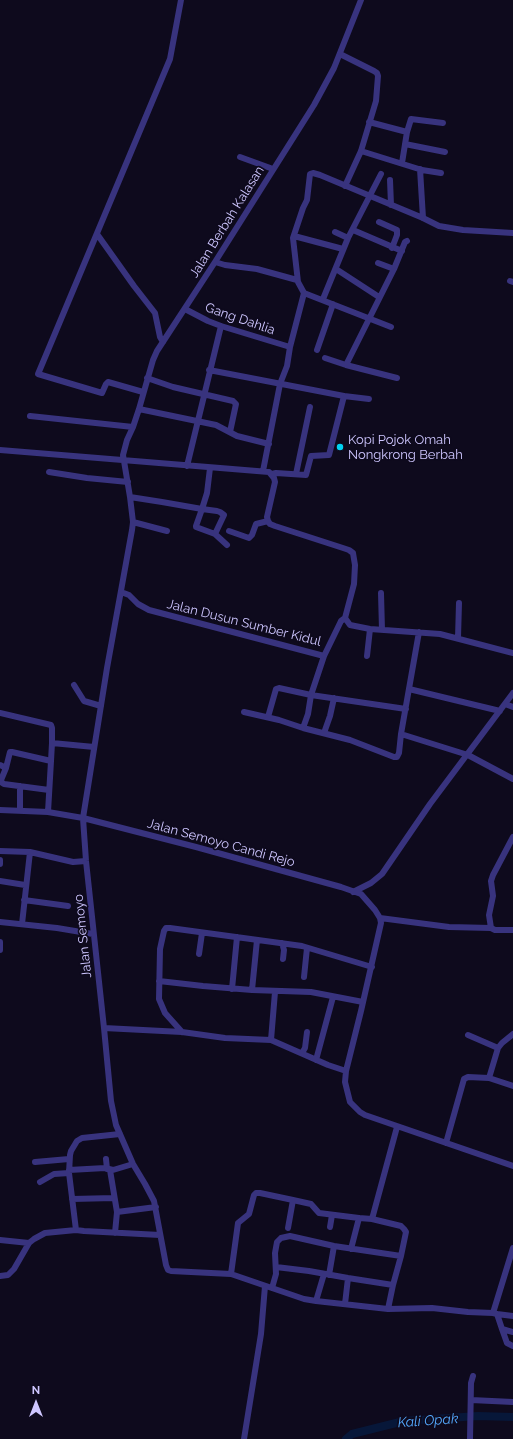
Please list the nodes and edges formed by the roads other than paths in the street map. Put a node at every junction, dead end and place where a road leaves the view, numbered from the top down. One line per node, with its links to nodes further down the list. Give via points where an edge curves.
1 (181, 0): 25 (street, via 170,59)
2 (361, 0): 3 (street, Jalan Berbah Kalasan)
3 (340, 54): 4 (street, via 377,73 376,101); 12 (street, Jalan Berbah Kalasan, via 314,105)
4 (369, 122): 6 (street); 8 (street)
5 (444, 123): 6 (street, via 413,119)
6 (408, 132): 7 (street)
7 (405, 144): 9 (street); 11 (street)
8 (361, 151): 11 (street); 17 (street)
9 (445, 152)
10 (240, 157): 12 (street)
11 (402, 164): 13 (street)
12 (273, 169): 32 (street, Jalan Berbah Kalasan)
13 (420, 169): 14 (street); 20 (street)
14 (441, 172)
15 (381, 174): 18 (street)
16 (390, 180): 19 (street)
17 (345, 186): 18 (street); 26 (street, via 310,174 307,200)
18 (370, 196): 19 (street); 22 (street)
19 (391, 205): 20 (street)
20 (423, 218): 24 (street, via 439,226)
21 (379, 222): 29 (street, via 397,230)
22 (353, 230): 27 (street); 29 (street)
23 (335, 232): 27 (street)
24 (513, 233)
25 (97, 234): 45 (street, via 154,312); 54 (street, via 38,374 102,393 108,382)
26 (294, 236): 30 (street); 36 (street)
27 (348, 238): 30 (street)
28 (407, 241): 31 (street)
29 (392, 248): 31 (street)
30 (343, 249): 34 (street)
31 (402, 251): 35 (street)
32 (215, 262): 36 (street, via 257,269); 41 (street, Jalan Berbah Kalasan)
33 (378, 263): 35 (street)
34 (336, 269): 38 (street); 39 (street)
35 (394, 269): 38 (street)
36 (297, 280): 37 (street)
37 (304, 293): 39 (street); 46 (street)
38 (379, 297): 42 (street)
39 (323, 299): 40 (street)
40 (333, 304): 42 (street); 47 (street)
41 (184, 309): 43 (street, Gang Dahlia); 45 (street, Jalan Berbah Kalasan)
42 (369, 319): 44 (street); 49 (street)
43 (220, 326): 46 (street, Gang Dahlia); 50 (street)
44 (391, 327)
45 (163, 342): 51 (street, Jalan Berbah Kalasan, via 155,355)
46 (290, 347): 53 (street, via 287,366)
47 (317, 350)
48 (325, 358): 49 (street)
49 (346, 365): 52 (street)
50 (209, 370): 53 (street); 55 (street)
51 (147, 378): 54 (street, Jalan Berbah Kalasan); 55 (street)
52 (397, 378)
53 (280, 384): 56 (street); 64 (street)
54 (143, 392): 59 (street, Jalan Berbah Kalasan)
55 (204, 394): 61 (street); 63 (street, via 235,403)
56 (344, 396): 57 (street); 72 (street, via 329,455 311,456 306,475)
57 (369, 399)
58 (310, 407): 72 (street)
59 (139, 409): 61 (street); 62 (street, Jalan Berbah Kalasan)
60 (30, 416): 62 (street)
61 (197, 421): 63 (street, via 216,425); 67 (street)
62 (134, 427): 66 (street, Jalan Berbah Kalasan, via 127,440)
63 (230, 432): 64 (street)
64 (269, 444): 69 (street)
65 (0, 450): 66 (street)
66 (124, 460): 67 (street); 73 (street, Jalan Berbah Kalasan)
67 (187, 466): 68 (street)
68 (210, 468): 69 (street); 75 (street)
69 (263, 471): 71 (street)
70 (49, 472): 73 (street)
71 (272, 474): 72 (street); 76 (street, via 275,482)
72 (296, 474)
73 (128, 482): 74 (street, Jalan Berbah Kalasan)
74 (130, 497): 75 (street); 77 (street, Jalan Berbah Kalasan)
75 (202, 509): 80 (street, via 196,527); 80 (street, via 224,513)
76 (268, 521): 78 (street, via 256,524 249,538); 85 (street, Jalan Dusun Sumber Kidul, via 275,526 353,553 354,584)
77 (133, 522): 79 (street); 82 (street, Jalan Semoyo)
78 (229, 530)
79 (167, 531)
80 (215, 534): 81 (street)
81 (227, 545)
82 (121, 592): 91 (street, Jalan Dusun Sumber Kidul, via 149,610); 99 (street, Jalan Semoyo)
83 (381, 593): 87 (street)
84 (460, 604): 89 (street)
85 (345, 618): 86 (street, via 350,625); 91 (street, Jalan Dusun Sumber Kidul, via 341,621)
86 (370, 629): 87 (street); 92 (street)
87 (382, 630): 88 (street)
88 (419, 632): 89 (street); 94 (street)
89 (458, 638): 90 (street)
90 (513, 652)
91 (324, 656): 96 (street)
92 (367, 656)
93 (74, 685): 99 (street, via 84,701)
94 (409, 688): 101 (street); 102 (street)
95 (513, 693): 98 (street)
96 (311, 695): 97 (street); 105 (street, via 276,688); 106 (street, via 308,714)
97 (334, 698): 101 (street); 107 (street)
98 (505, 704): 100 (street); 102 (street)
99 (101, 706): 110 (street, Jalan Semoyo)
100 (513, 708)
101 (406, 709): 108 (street)
102 (500, 711): 111 (street)
103 (244, 712): 105 (street)
104 (0, 714): 109 (street, via 51,725)
105 (268, 717): 106 (street)
106 (302, 728): 107 (street)
107 (324, 733): 108 (street, via 394,757 400,753)
108 (401, 734): 111 (street)
109 (52, 743): 110 (street); 112 (street)
110 (94, 747): 120 (street, Jalan Semoyo)
111 (468, 755): 114 (street); 129 (street, via 380,876)
112 (51, 761): 113 (street, via 10,752); 116 (street)
113 (3, 767): 115 (street, via 1,782)
114 (513, 779)
115 (20, 786): 116 (street); 118 (street)
116 (49, 790): 119 (street)
117 (0, 810): 118 (street, Jalan Semoyo Candi Rejo)
118 (20, 810): 119 (street, Jalan Semoyo Candi Rejo)
119 (48, 812): 120 (street, Jalan Semoyo Candi Rejo)
120 (83, 818): 125 (street, Jalan Semoyo); 129 (street, Jalan Semoyo Candi Rejo, via 196,846)
121 (513, 837): 135 (street, via 491,881)
122 (0, 851): 123 (street)
123 (30, 852): 125 (street, via 73,862); 128 (street)
124 (0, 860): 126 (street)
125 (86, 861): 138 (street, Jalan Semoyo)
126 (0, 864)
127 (0, 881): 128 (street)
128 (25, 885): 130 (street)
129 (352, 892): 132 (street, Jalan Semoyo Candi Rejo, via 361,894)
130 (24, 900): 131 (street); 134 (street)
131 (68, 906)
132 (380, 918): 135 (street, via 450,927); 147 (street)
133 (0, 922): 134 (street)
134 (22, 924): 138 (street)
135 (491, 928): 136 (street)
136 (513, 930)
137 (202, 933): 139 (street); 145 (street); 149 (street, via 166,928 160,949)
138 (93, 934): 155 (street, Jalan Semoyo)
139 (237, 937): 140 (street); 150 (street)
140 (257, 940): 142 (street); 151 (street)
141 (0, 942): 144 (street)
142 (282, 943): 143 (street); 146 (street)
143 (307, 948): 147 (street); 148 (street)
144 (0, 950)
145 (199, 954)
146 (283, 959)
147 (372, 967): 154 (street)
148 (304, 977)
149 (159, 981): 150 (street); 156 (street, via 161,1005)
150 (232, 989): 151 (street)
151 (252, 990): 152 (street)
152 (275, 992): 153 (street, via 303,991); 160 (street)
153 (333, 997): 154 (street); 163 (street)
154 (363, 1002): 164 (street)
155 (104, 1028): 156 (street); 168 (street, Jalan Semoyo, via 111,1101)
156 (182, 1032): 160 (street, via 225,1038)
157 (306, 1032): 162 (street, via 305,1048)
158 (513, 1034): 161 (street)
159 (468, 1035): 161 (street)
160 (271, 1040): 162 (street)
161 (498, 1048): 165 (street)
162 (302, 1053): 163 (street)
163 (316, 1060): 164 (street)
164 (346, 1071): 167 (street, via 346,1087 350,1102 365,1115)
165 (489, 1078): 166 (street); 169 (street, via 464,1079)
166 (513, 1086)
167 (397, 1127): 169 (street); 185 (street)
168 (120, 1134): 170 (street, via 80,1139 74,1145); 173 (street, Jalan Semoyo)
169 (446, 1143): 174 (street)
170 (69, 1159): 172 (street); 176 (street)
171 (106, 1159): 175 (street)
172 (35, 1162)
173 (133, 1164): 175 (street); 181 (street, Jalan Semoyo)
174 (513, 1166)
175 (109, 1169): 176 (street); 178 (street)
176 (69, 1171): 177 (street, via 54,1174); 179 (street)
177 (40, 1182)
178 (114, 1198): 179 (street); 182 (street)
179 (72, 1199): 188 (street)
180 (293, 1200): 183 (street, via 311,1204 319,1213); 187 (street); 198 (street, via 260,1193 254,1195 249,1214 238,1223)
181 (156, 1207): 182 (street); 190 (street, Jalan Semoyo)
182 (117, 1212): 189 (street)
183 (332, 1215): 184 (street); 186 (street)
184 (359, 1218): 185 (street); 195 (street)
185 (372, 1218): 196 (street, via 404,1229 406,1232)
186 (330, 1227)
187 (288, 1228)
188 (72, 1230): 189 (street); 192 (street, via 45,1233)
189 (115, 1233): 190 (street)
190 (160, 1235): 198 (street, Jalan Semoyo, via 168,1270)
191 (0, 1240): 192 (street)
192 (29, 1243): 200 (street, via 14,1269 8,1275)
193 (334, 1246): 195 (street); 197 (street, via 290,1236 281,1238 277,1242 275,1253); 199 (street)
194 (513, 1248): 208 (street)
195 (351, 1249): 196 (street)
196 (401, 1256): 202 (street)
197 (276, 1267): 199 (street); 204 (street)
198 (231, 1274): 203 (street)
199 (326, 1274): 201 (street); 205 (street)
200 (0, 1276)
201 (348, 1278): 202 (street); 206 (street)
202 (393, 1285): 207 (street)
203 (265, 1286): 204 (street); 216 (street, via 260,1340)
204 (272, 1288): 205 (street)
205 (316, 1301): 206 (street)
206 (345, 1304): 207 (street)
207 (388, 1309): 208 (street, via 423,1307)
208 (495, 1314): 209 (street); 210 (street)
209 (513, 1316)
210 (502, 1329): 211 (street); 212 (street, via 506,1343)
211 (513, 1332)
212 (513, 1346)
213 (473, 1376): 214 (street)
214 (471, 1400): 215 (street); 217 (street)
215 (513, 1402)
216 (244, 1439)
217 (470, 1439)

